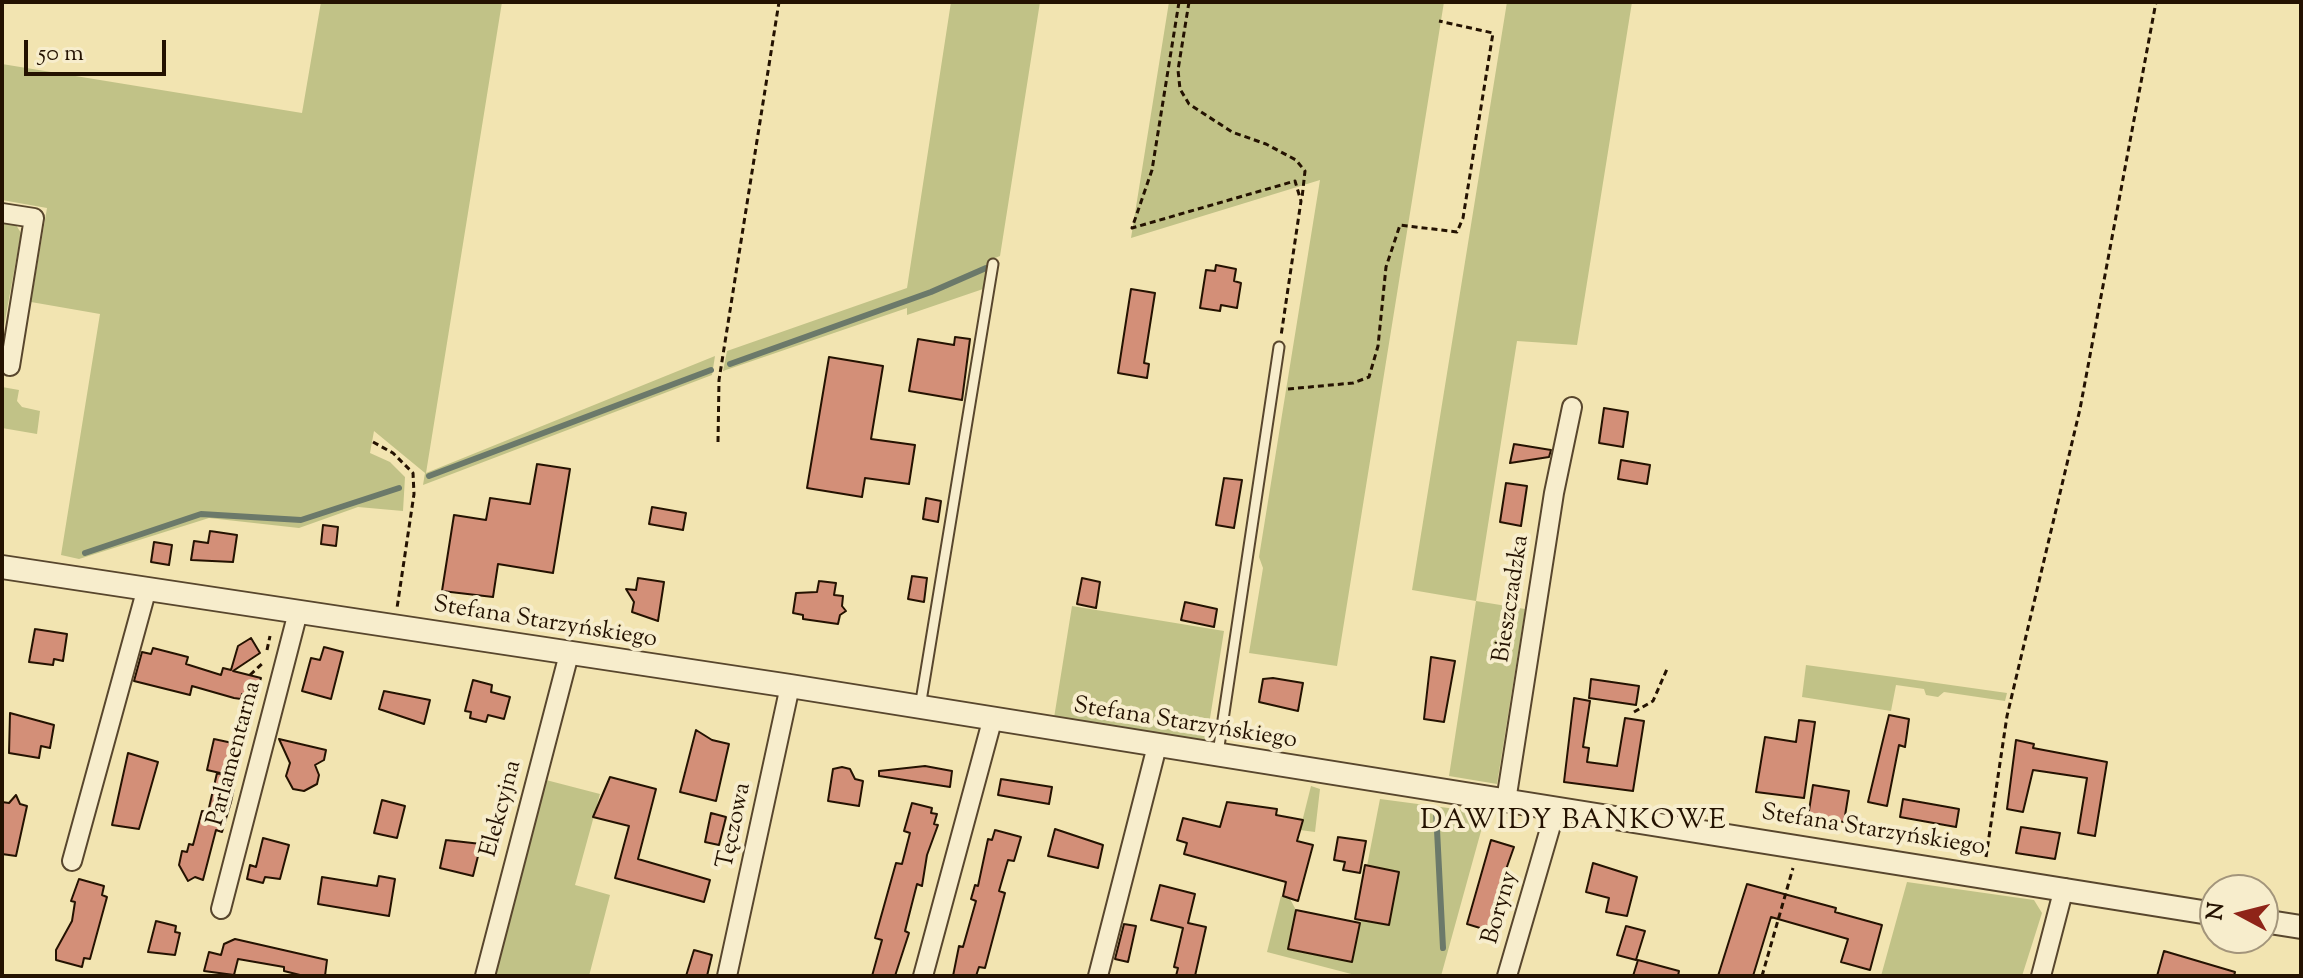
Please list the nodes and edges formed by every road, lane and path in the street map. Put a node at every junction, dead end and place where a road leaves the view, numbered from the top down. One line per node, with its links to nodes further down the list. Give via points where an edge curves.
1 (779, 2): 14 (path, via 719,380)
2 (1179, 2): 6 (path, via 1152,170 1132,228 1292,180)
3 (1189, 2): 6 (path, via 1180,89 1189,104 1232,132 1296,160 1305,171)
4 (2156, 2): 33 (path, via 2080,409 2007,716)
5 (1439, 21): 11 (path, via 1493,33 1457,232 1400,225 1386,267 1378,346 1369,377)
6 (1301, 201): 9 (path)
7 (2, 213): 10 (street, via 34,218)
8 (993, 264): 24 (lane)
9 (1279, 347): 11 (lane)
10 (10, 366)
11 (1273, 392): 28 (lane)
12 (1572, 407): 29 (street, Bieszczadzka)
13 (373, 442): 18 (path, via 413,473)
14 (718, 442)
15 (2, 567): 16 (street, Stefana Starzyńskiego)
16 (147, 588): 17 (street, Stefana Starzyńskiego); 32 (street)
17 (298, 612): 18 (street, Stefana Starzyńskiego); 35 (street, Parlamentarna)
18 (406, 625): 20 (street, Stefana Starzyńskiego)
19 (270, 636): 22 (path, via 264,665)
20 (569, 654): 23 (street, Stefana Starzyńskiego); 39 (street, Elekcyjna)
21 (1667, 669): 25 (path, via 1653,701)
22 (250, 675)
23 (790, 686): 24 (street, Stefana Starzyńskiego); 40 (street, Tęczowa)
24 (920, 707): 26 (street, Stefana Starzyńskiego)
25 (1634, 712)
26 (992, 721): 27 (street, Stefana Starzyńskiego); 41 (street)
27 (1157, 746): 28 (street, Stefana Starzyńskiego); 42 (street)
28 (1217, 756): 29 (street, Stefana Starzyńskiego)
29 (1506, 801): 30 (street, Stefana Starzyńskiego)
30 (1556, 808): 31 (street, Stefana Starzyńskiego); 43 (street, Boryny)
31 (1797, 847): 33 (street, Stefana Starzyńskiego); 44 (path)
32 (72, 861)
33 (1984, 876): 34 (street, Stefana Starzyńskiego)
34 (2064, 888): 36 (street, Stefana Starzyńskiego); 45 (street)
35 (221, 909)
36 (2199, 911)
37 (2279, 924): 38 (street)
38 (2301, 927)
39 (485, 976)
40 (727, 976)
41 (923, 976)
42 (1098, 976)
43 (1507, 976)
44 (1762, 976)
45 (2041, 976)

